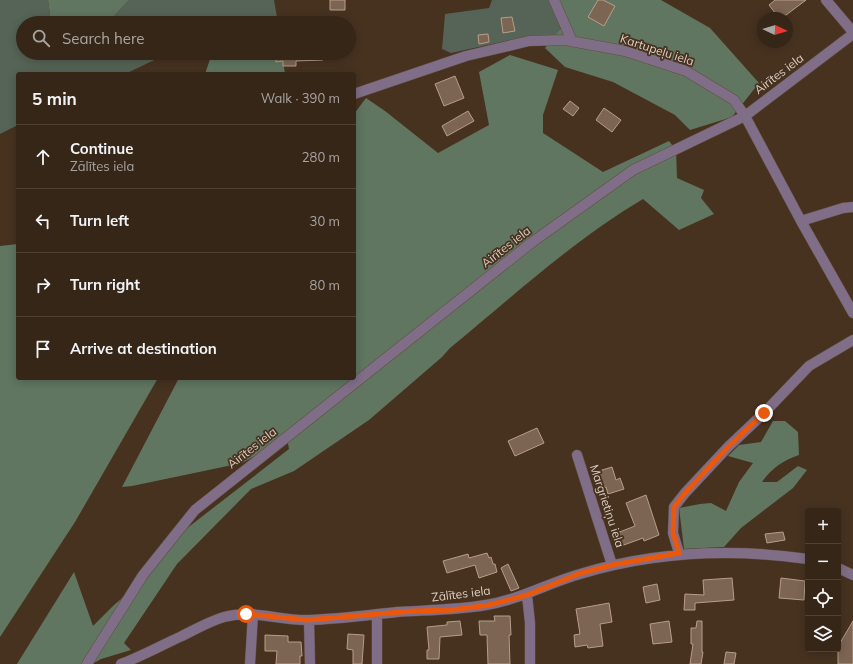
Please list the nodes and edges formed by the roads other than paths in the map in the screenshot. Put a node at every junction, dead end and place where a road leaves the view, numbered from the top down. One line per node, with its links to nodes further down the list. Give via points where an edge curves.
1 (554, 0): 4 (street)
2 (826, 0): 3 (street)
3 (853, 33): 6 (street, Airītes iela)
4 (572, 41): 5 (street, Kartupeļu iela, via 529,41 466,56); 6 (street, Kartupeļu iela, via 625,51 686,71 734,100)
5 (356, 93)
6 (745, 116): 8 (street, Kartupeļu iela); 21 (street, Airītes iela, via 633,170 531,243 195,510 143,575)
7 (853, 207): 8 (street)
8 (801, 221): 9 (street, Kartupeļu iela)
9 (853, 313)
10 (853, 340): 12 (street, via 809,366 685,493 674,507 673,533)
11 (577, 455): 14 (street, Margrietiņu iela)
12 (679, 553): 13 (street, Zālītes iela, via 733,552); 14 (street, Zālītes iela)
13 (805, 559)
14 (612, 565): 17 (street, Zālītes iela, via 578,574)
15 (841, 569): 16 (street)
16 (853, 575)
17 (527, 595): 19 (street, Zālītes iela, via 489,605 452,610); 26 (street)
18 (253, 614): 20 (street, Zālītes iela); 22 (street, Zālītes iela, via 225,617); 23 (street)
19 (377, 614): 20 (street, Zālītes iela); 25 (street)
20 (309, 620): 24 (street)
21 (88, 664)
22 (121, 664)
23 (250, 664)
24 (310, 664)
25 (377, 664)
26 (530, 664)

